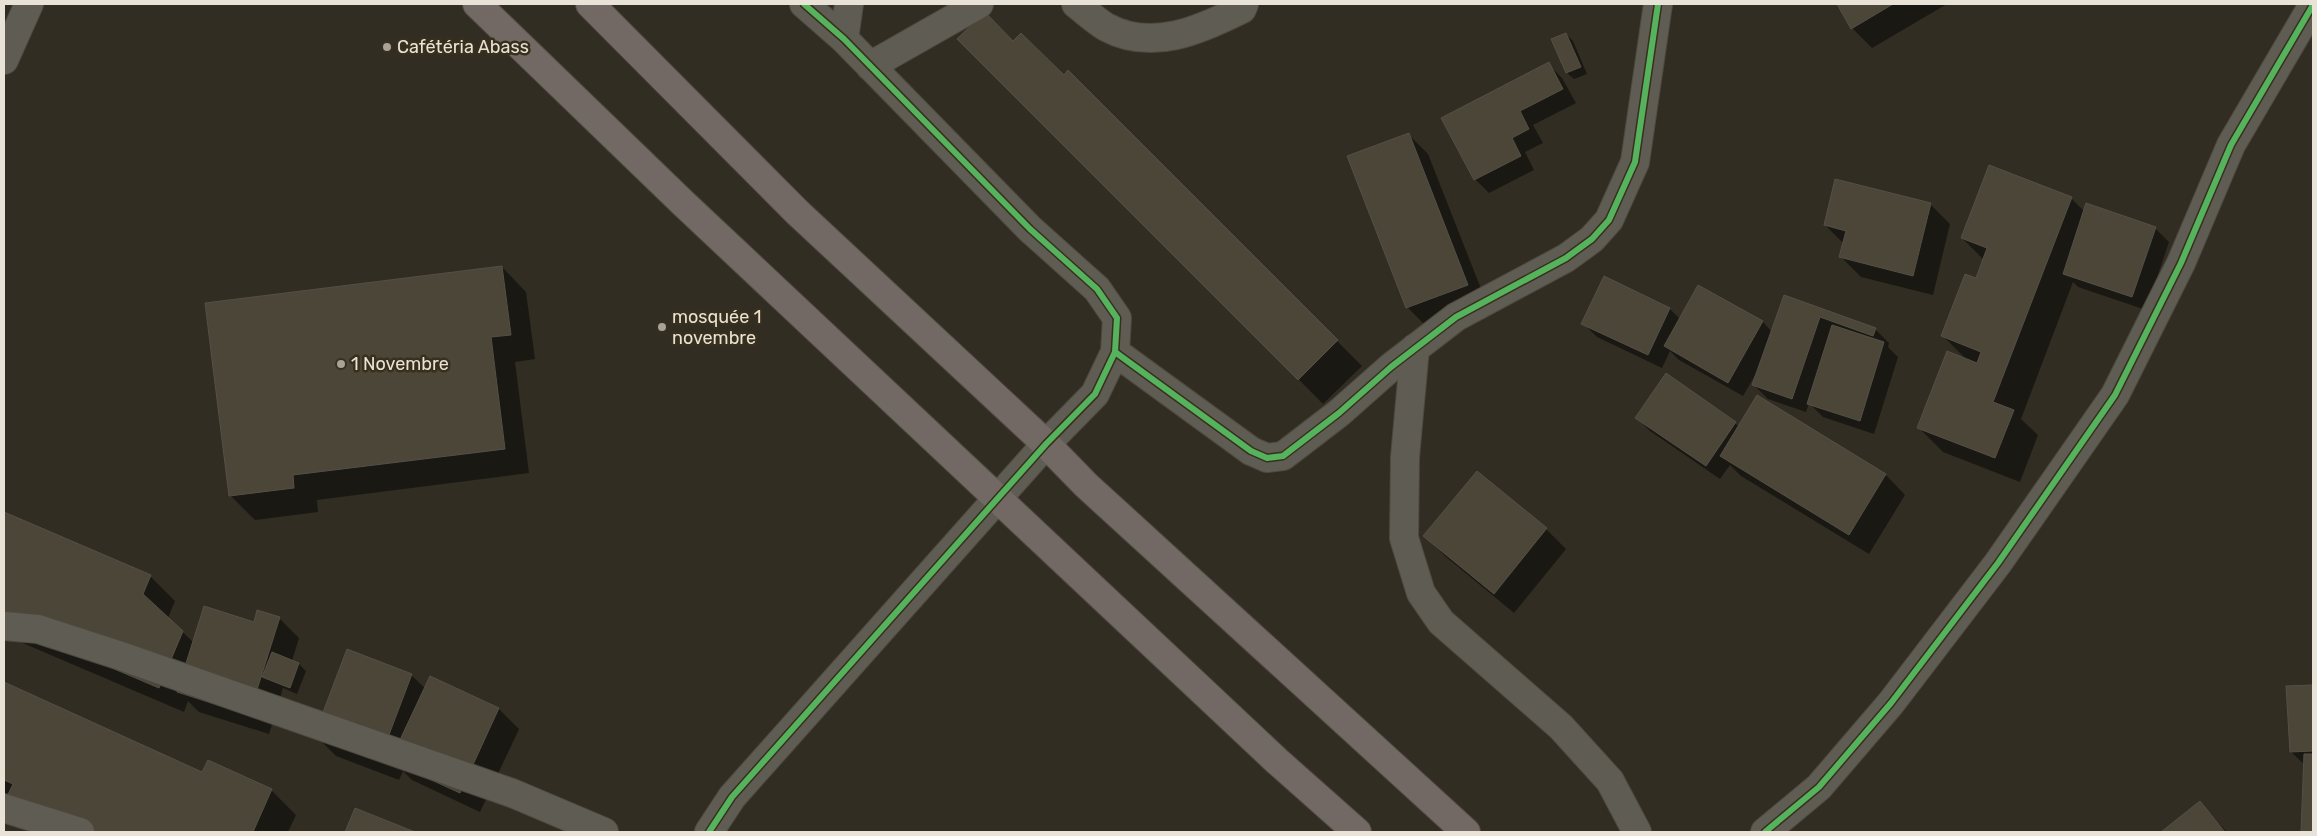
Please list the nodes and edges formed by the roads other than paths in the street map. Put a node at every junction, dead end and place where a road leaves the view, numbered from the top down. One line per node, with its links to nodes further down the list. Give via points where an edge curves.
1 (29, 4): 12 (street)
2 (477, 4): 17 (main road, via 683,203)
3 (590, 4): 16 (main road, via 797,212)
4 (804, 4): 11 (street)
5 (849, 4): 11 (street)
6 (979, 4): 13 (street)
7 (1076, 4): 8 (street, via 1106,27 1138,39 1170,38 1208,26 1242,9)
8 (1244, 4)
9 (1658, 4): 14 (street, via 1635,162 1609,220 1592,239 1566,258 1456,317)
10 (2313, 5): 26 (street, via 2231,145 2181,263 2115,395 1998,563 1891,703 1819,786)
11 (844, 39): 13 (street)
12 (4, 60)
13 (870, 66): 15 (street, via 1030,229 1097,289 1117,318)
14 (1415, 348): 15 (street, via 1284,456 1267,458 1251,451); 25 (street, via 1405,457 1404,538 1421,593 1441,622 1561,728 1610,781)
15 (1115, 352): 16 (street, via 1094,394)
16 (1046, 444): 17 (street); 24 (main road, via 1086,485)
17 (999, 499): 22 (street, via 732,797); 23 (main road)
18 (4, 626): 21 (street, via 38,629 121,656 512,793)
19 (4, 808): 20 (street)
20 (80, 832)
21 (604, 832)
22 (709, 832)
23 (1357, 832)
24 (1466, 832)
25 (1637, 832)
26 (1765, 832)

